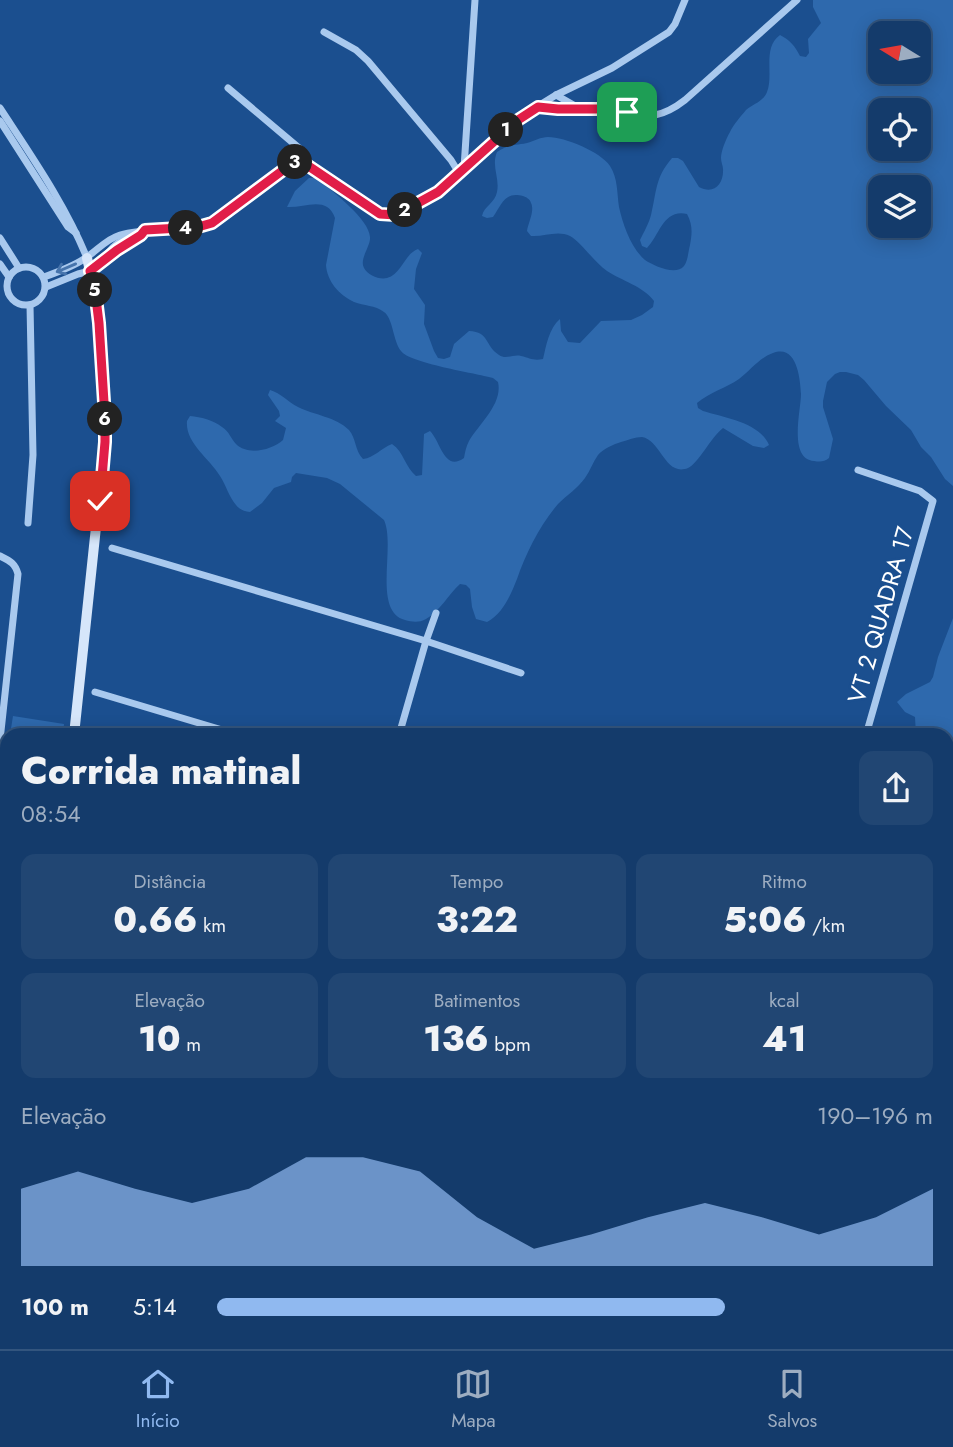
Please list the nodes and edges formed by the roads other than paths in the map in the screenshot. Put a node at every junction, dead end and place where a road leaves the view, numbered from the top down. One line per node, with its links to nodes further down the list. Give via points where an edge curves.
1 (475, 0): 12 (street)
2 (685, 0): 6 (street, via 669,32 612,68)
3 (797, 0): 9 (street, via 675,107 648,115)
4 (324, 32): 12 (street, via 368,61)
5 (229, 88): 11 (street, via 299,148)
6 (556, 95): 7 (street); 9 (street)
7 (538, 107): 9 (street); 12 (street)
8 (0, 108): 13 (street)
9 (580, 109)
10 (0, 121): 13 (street, via 68,227)
11 (298, 159): 12 (street, via 389,216 438,192); 14 (street, via 212,223)
12 (461, 171)
13 (77, 233): 16 (street)
14 (143, 233): 16 (street, via 111,238); 19 (street)
15 (0, 238): 18 (street)
16 (87, 258): 19 (street); 21 (street, one-way to 21)
17 (0, 264): 20 (street)
18 (19, 268): 20 (street); 21 (street, via 31,267)
19 (90, 271): 22 (street); 36 (street, via 99,323 105,442)
20 (9, 277): 23 (street)
21 (44, 277): 22 (street)
22 (46, 287): 24 (street, via 38,302)
23 (4, 295): 24 (street)
24 (30, 305): 26 (street, via 33,455)
25 (858, 471): 39 (street, VT 2 QUADRA 17, via 920,491 933,501)
26 (28, 523)
27 (112, 548): 30 (street)
28 (0, 556): 32 (street, via 12,561 18,574)
29 (436, 613): 30 (street)
30 (426, 641): 33 (street); 38 (street)
31 (0, 660): 32 (street)
32 (8, 663): 35 (street)
33 (521, 673)
34 (95, 692): 37 (street)
35 (1, 728)
36 (75, 728)
37 (216, 728)
38 (402, 728)
39 (868, 728)

